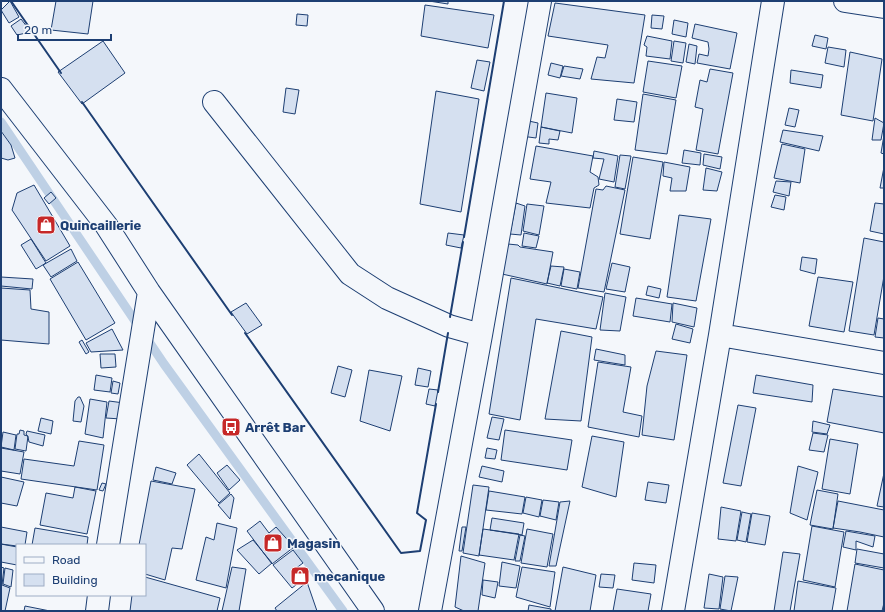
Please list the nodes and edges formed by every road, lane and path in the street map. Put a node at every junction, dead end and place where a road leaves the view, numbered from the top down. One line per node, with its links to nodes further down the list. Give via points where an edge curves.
1 (540, 1): 8 (street)
2 (773, 1): 9 (street)
3 (845, 1): 4 (street)
4 (884, 7)
5 (1, 90): 7 (street, via 106,225)
6 (214, 102): 8 (street, via 350,274 387,298 449,326)
7 (149, 292): 11 (street); 12 (street)
8 (481, 335): 17 (street)
9 (720, 335): 10 (street); 18 (street)
10 (884, 363)
11 (108, 544)
12 (355, 586): 15 (street); 16 (street)
13 (100, 596): 14 (street)
14 (97, 611)
15 (351, 611)
16 (373, 611)
17 (430, 611)
18 (673, 611)

